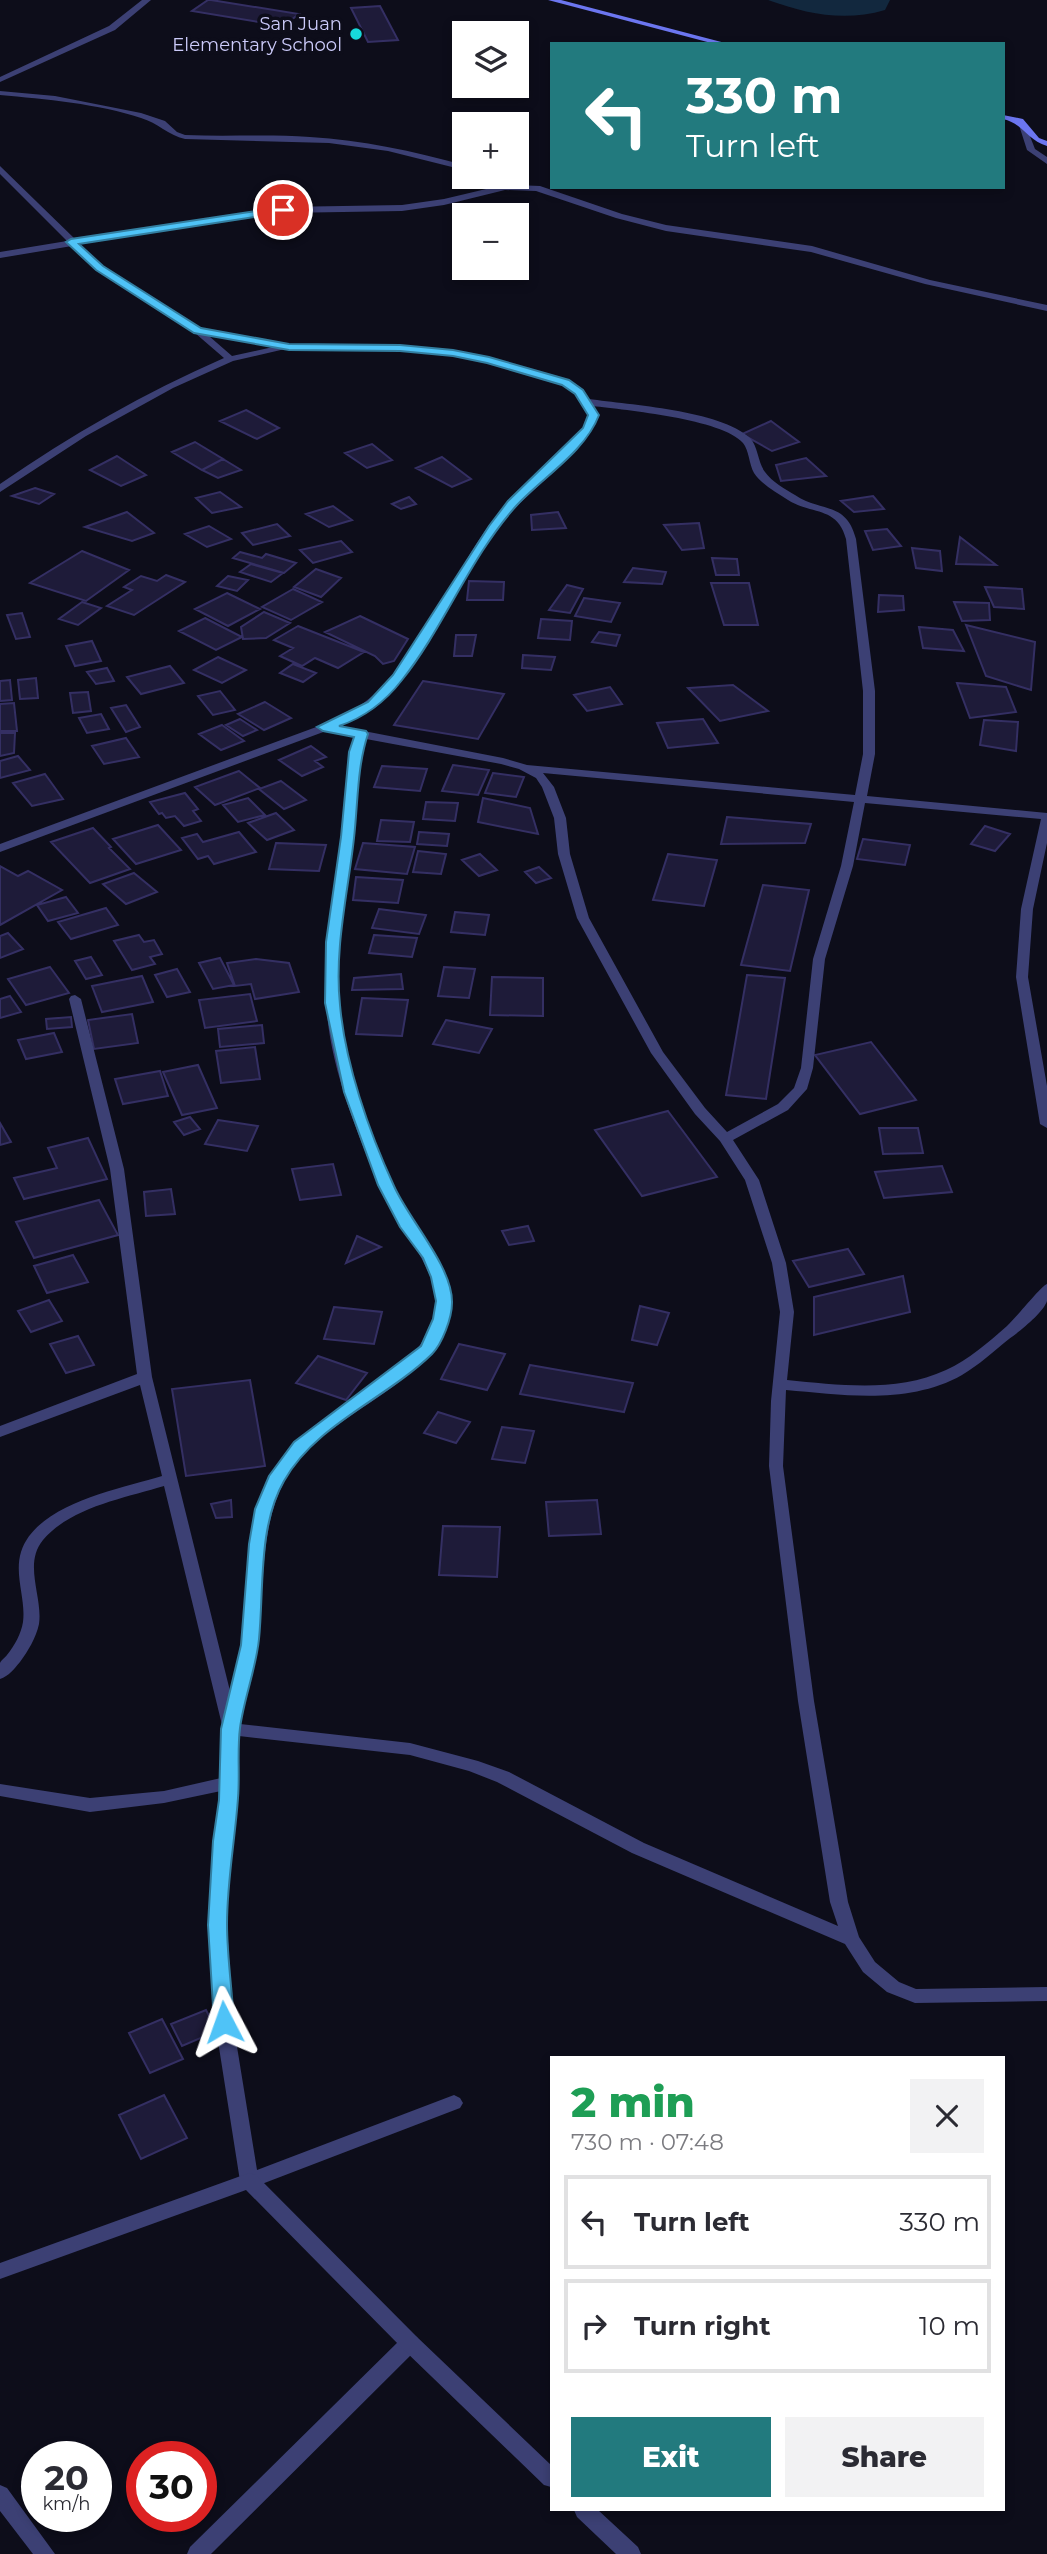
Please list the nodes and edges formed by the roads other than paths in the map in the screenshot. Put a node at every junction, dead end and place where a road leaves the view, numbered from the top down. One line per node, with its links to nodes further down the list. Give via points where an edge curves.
1 (147, 0): 4 (street, via 112,29)
2 (552, 0): 3 (main road)
3 (717, 42)
4 (0, 80)
5 (0, 93): 10 (street, via 55,98 141,115 185,137 341,142)
6 (1005, 117): 7 (main road)
7 (1020, 121): 8 (main road, via 1035,140); 9 (street, via 1031,150)
8 (1047, 144)
9 (1047, 161)
10 (452, 165)
11 (0, 169): 14 (street)
12 (529, 187): 16 (street, via 666,228 812,249 928,282)
13 (502, 189): 14 (street, via 424,205 260,212)
14 (71, 242): 15 (street); 17 (street, via 99,268)
15 (0, 255)
16 (1047, 308)
17 (198, 331): 18 (street); 19 (street)
18 (289, 347): 19 (street); 20 (street, via 453,353 565,383)
19 (230, 359): 21 (street, via 148,396)
20 (586, 402): 22 (street, via 594,415 588,429 512,503 398,677 373,705); 25 (street, via 721,425 747,441 767,481 847,524 869,691 869,754)
21 (0, 489)
22 (323, 727): 23 (street); 27 (street)
23 (362, 734): 24 (street); 37 (street, via 355,752 333,942 332,1003 351,1092 386,1185 439,1277 442,1319 428,1349 300,1446 275,1480 257,1544 250,1645)
24 (523, 767): 25 (street); 30 (street, via 540,776 555,801 564,854 583,918 657,1053)
25 (860, 797): 26 (street); 30 (street, via 847,866 819,959 807,1068 800,1089 783,1107)
26 (1047, 816): 29 (street, via 1027,909 1022,977)
27 (0, 848)
28 (75, 999): 32 (street, via 117,1169)
29 (1047, 1124)
30 (725, 1138): 33 (street, via 752,1180 779,1263 787,1312)
31 (1047, 1289): 33 (street, via 1020,1324 952,1374 920,1385 872,1392)
32 (145, 1377): 34 (street); 35 (street)
33 (780, 1384): 40 (street, via 776,1465 787,1555 839,1902)
34 (1, 1431)
35 (169, 1479): 36 (street, via 78,1510 49,1524 31,1543 24,1561 29,1588 27,1638); 37 (street)
36 (0, 1674)
37 (231, 1729): 38 (street); 40 (street, via 410,1749 472,1765 638,1847)
38 (230, 1783): 39 (street, via 164,1797 90,1805); 43 (street, via 218,1925 224,2022)
39 (0, 1790)
40 (851, 1939): 41 (street, via 869,1967 893,1987 915,1996)
41 (1047, 1994)
42 (454, 2103): 43 (street)
43 (249, 2180): 44 (street); 45 (street)
44 (0, 2271)
45 (410, 2343): 46 (street); 50 (street)
46 (550, 2477)
47 (0, 2495): 49 (street)
48 (585, 2511): 51 (street)
49 (46, 2554)
50 (197, 2554)
51 (631, 2554)

